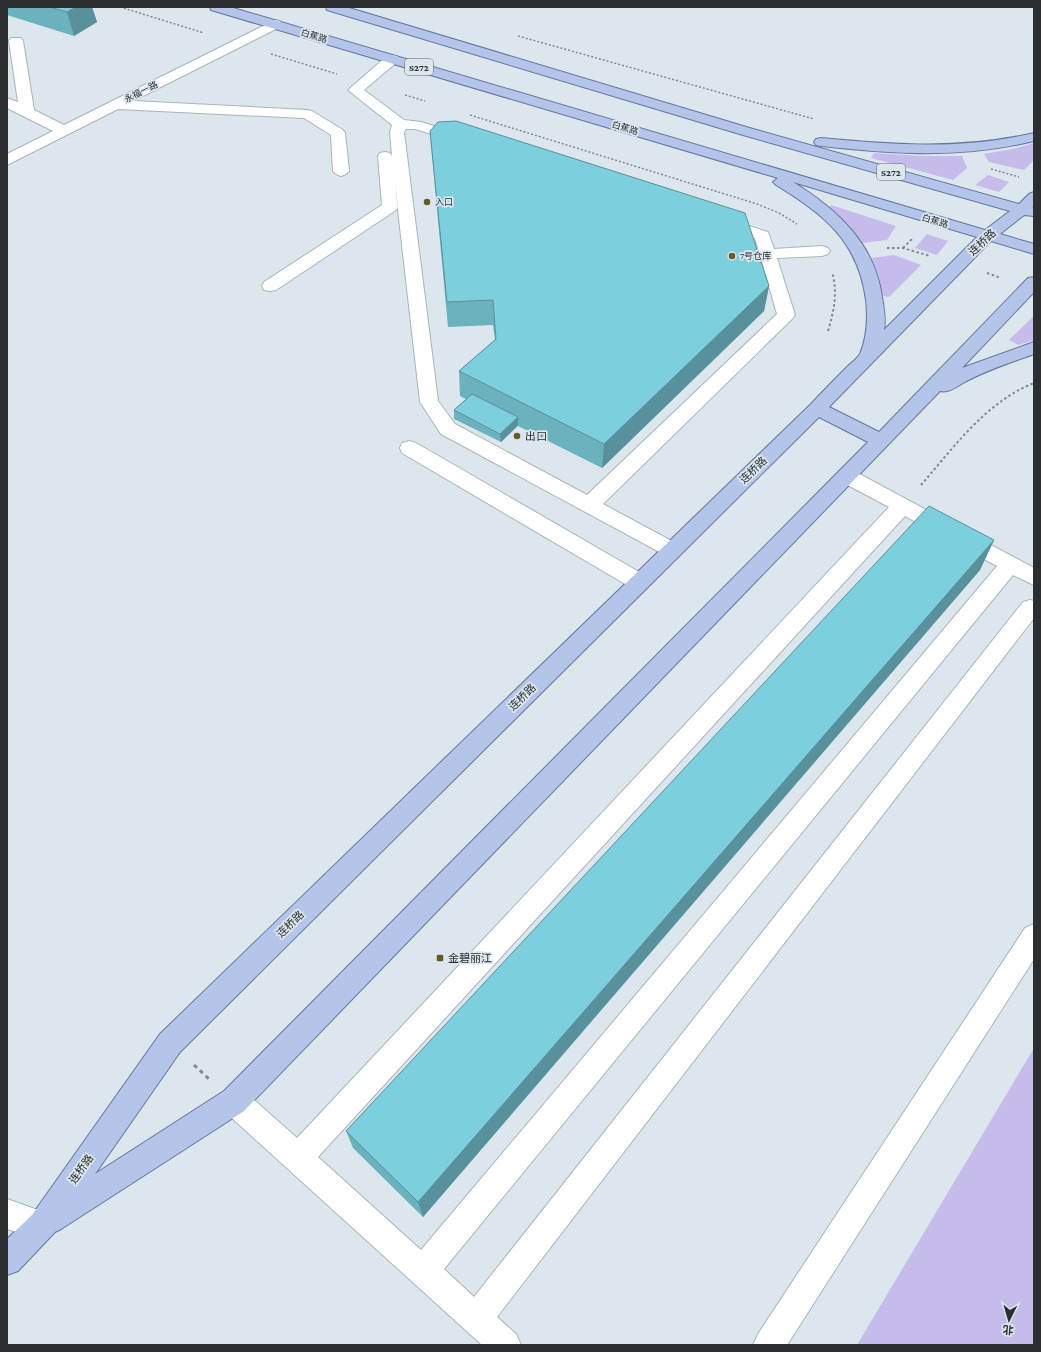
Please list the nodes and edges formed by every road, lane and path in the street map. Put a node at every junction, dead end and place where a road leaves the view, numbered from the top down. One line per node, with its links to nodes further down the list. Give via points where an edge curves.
1 (120, 7): 7 (path)
2 (216, 7): 4 (main road, 白蕉路 / S272)
3 (332, 7): 12 (main road, S272)
4 (275, 24): 7 (street, 永福一路); 8 (main road, 白蕉路 / S272)
5 (513, 35): 15 (path)
6 (16, 41): 14 (street)
7 (238, 43): 9 (path); 13 (street, 永福一路)
8 (392, 59): 9 (street); 18 (main road, 白蕉路 / S272)
9 (364, 82): 10 (path); 17 (street, via 355,90)
10 (424, 101)
11 (7, 102): 14 (street)
12 (651, 102): 18 (main road); 20 (main road, S272)
13 (115, 105): 19 (street, 永福一路); 25 (street, via 307,114 338,133)
14 (27, 112): 19 (street)
15 (795, 114)
16 (470, 115): 31 (path, via 757,204 779,213 800,226 817,242)
17 (388, 126): 22 (street, via 416,125); 34 (street, via 390,206); 44 (street, via 397,132 429,402 448,429)
18 (622, 127): 24 (main road, 白蕉路 / S272)
19 (64, 131): 23 (street, 永福一路)
20 (748, 132): 21 (main road, via 868,147 929,150 976,147); 27 (main road, S272)
21 (1034, 137)
22 (476, 144)
23 (7, 160)
24 (733, 160): 29 (main road, 白蕉路 / S272); 37 (main road, via 782,183 824,209 843,228 857,248 868,270 874,294 876,324)
25 (341, 172)
26 (1034, 197): 27 (main road, 连桥路)
27 (1028, 211): 29 (main road, 连桥路)
28 (710, 218): 32 (street, via 762,235)
29 (987, 236): 30 (main road, 白蕉路 / S272); 37 (main road, 连桥路)
30 (1034, 249)
31 (822, 251): 32 (street); 35 (path, via 834,278 836,296)
32 (768, 254): 44 (street, via 786,315)
33 (1034, 282): 39 (main road, 连桥路)
34 (270, 286)
35 (828, 331)
36 (1034, 348): 39 (main road, via 974,369)
37 (868, 356): 40 (main road, 连桥路)
38 (1034, 383): 45 (path, via 984,414)
39 (924, 397): 41 (main road, 连桥路)
40 (816, 408): 41 (main road); 46 (main road, 连桥路)
41 (881, 441): 43 (main road, 连桥路)
42 (409, 448): 49 (street)
43 (847, 476): 45 (street); 53 (main road, 连桥路)
44 (588, 505): 46 (street)
45 (902, 506): 47 (street); 54 (street)
46 (672, 550): 49 (main road, 连桥路)
47 (1010, 564): 48 (street); 58 (street)
48 (1034, 577)
49 (639, 582): 52 (main road, 连桥路)
50 (1034, 610): 59 (street, via 1030,608)
51 (1034, 936): 61 (street)
52 (170, 1043): 53 (path); 56 (main road, 连桥路)
53 (234, 1101): 54 (street); 56 (main road, 连桥路)
54 (298, 1158): 58 (street)
55 (7, 1214): 56 (street)
56 (42, 1225): 57 (main road, 连桥路)
57 (7, 1260)
58 (423, 1271): 59 (street)
59 (476, 1318): 60 (street)
60 (505, 1345)
61 (769, 1345)

